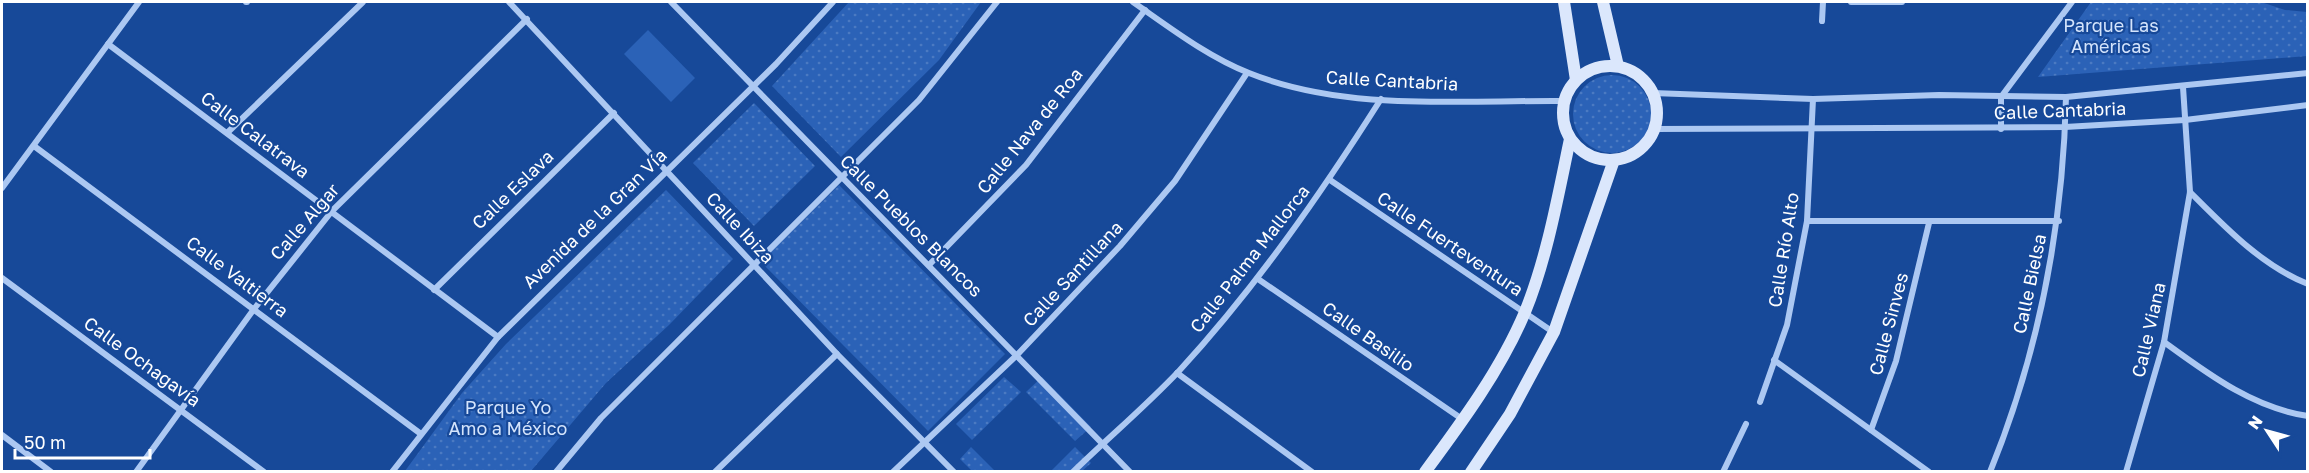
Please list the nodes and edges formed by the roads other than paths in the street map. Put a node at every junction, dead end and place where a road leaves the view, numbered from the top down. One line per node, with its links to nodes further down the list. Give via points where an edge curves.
1 (139, 2): 17 (street)
2 (363, 2): 37 (street)
3 (509, 2): 15 (street, Calle Ibiza)
4 (671, 2): 22 (street, Calle Pueblos Blancos)
5 (833, 2): 22 (street, Avenida de la Gran Vía)
6 (997, 2): 42 (street, via 919,100)
7 (1133, 2): 14 (street, Calle Cantabria)
8 (1564, 2): 21 (street)
9 (1603, 2): 18 (street)
10 (1823, 2): 16 (street)
11 (1851, 2): 12 (street)
12 (1902, 2)
13 (2072, 2): 25 (street)
14 (1146, 10): 19 (street, Calle Cantabria); 51 (street, Calle Nava de Roa, via 1026,165)
15 (527, 19): 31 (street, Calle Ibiza); 46 (street, Calle Algar)
16 (1822, 21)
17 (108, 44): 37 (street, Calle Calatrava); 39 (street)
18 (1618, 66): 21 (street, via 1595,68); 24 (street, via 1633,71)
19 (1247, 73): 27 (street, Calle Cantabria, via 1296,88); 62 (street, Calle Santillana, via 1157,204)
20 (2307, 73): 23 (street, Calle Cantabria)
21 (1576, 80): 29 (street)
22 (752, 87): 41 (street, Avenida de la Gran Vía); 42 (street, Calle Pueblos Blancos)
23 (2183, 87): 26 (street, Calle Cantabria); 32 (street, Calle Viana)
24 (1653, 93): 28 (street, Calle Cantabria); 34 (street, via 1657,111)
25 (2001, 97): 26 (street, Calle Cantabria); 28 (street, Calle Cantabria); 35 (street)
26 (2066, 97): 33 (street, Calle Bielsa)
27 (1381, 99): 29 (street, Calle Cantabria); 43 (street, Calle Palma Mallorca)
28 (1813, 99): 36 (street, Calle Río Alto)
29 (1564, 101): 38 (street, via 1563,121)
30 (2307, 105): 32 (street, Calle Cantabria)
31 (614, 113): 41 (street, Calle Ibiza); 55 (street, Calle Eslava)
32 (2185, 120): 33 (street, Calle Cantabria); 45 (street, Calle Viana)
33 (2065, 127): 35 (street, Calle Cantabria); 48 (street, Calle Bielsa)
34 (1654, 129): 36 (street, Calle Cantabria); 40 (street, via 1634,153)
35 (2001, 129): 36 (street, Calle Cantabria)
36 (1812, 130): 47 (street, Calle Río Alto)
37 (227, 133): 46 (street, Calle Calatrava)
38 (1570, 139): 40 (street, via 1589,155); 57 (street)
39 (34, 146): 44 (street); 56 (street, Calle Valtierra)
40 (1614, 160): 58 (street)
41 (667, 170): 50 (street, Calle Ibiza); 59 (street, Avenida de la Gran Vía)
42 (843, 178): 50 (street); 51 (street, Calle Pueblos Blancos)
43 (1329, 180): 53 (street, Calle Palma Mallorca); 57 (street, Calle Fuerteventura)
44 (2, 188)
45 (2190, 192): 54 (street, via 2277,269); 60 (street, Calle Viana)
46 (332, 211): 55 (street, Calle Calatrava); 56 (street, Calle Algar)
47 (1807, 221): 49 (street); 63 (street, Calle Río Alto, via 1787,325)
48 (2058, 221): 49 (street); 90 (street, Calle Bielsa, via 2030,355)
49 (1929, 223): 70 (street, Calle Sinves, via 1896,361)
50 (756, 265): 61 (street, Calle Ibiza); 79 (street, via 601,418)
51 (929, 265): 62 (street, Calle Pueblos Blancos)
52 (2, 278): 66 (street, Calle Ochagavía)
53 (1258, 279): 64 (street, Calle Palma Mallorca); 68 (street, Calle Basilio)
54 (2307, 284)
55 (434, 290): 59 (street, Calle Calatrava)
56 (254, 309): 66 (street, Calle Algar); 71 (street, Calle Valtierra)
57 (1525, 312): 58 (street, Calle Fuerteventura); 68 (street)
58 (1554, 332): 87 (street, via 1510,414)
59 (498, 337): 71 (street, Avenida de la Gran Vía)
60 (2164, 342): 67 (street, via 2256,401); 91 (street, Calle Viana)
61 (837, 354): 73 (street, Calle Ibiza); 80 (street)
62 (1017, 355): 73 (street, Calle Santillana); 74 (street, Calle Pueblos Blancos)
63 (1774, 360): 65 (street, Calle Río Alto); 70 (street)
64 (1177, 373): 74 (street, Calle Palma Mallorca); 85 (street)
65 (1760, 402)
66 (180, 409): 76 (street, Calle Algar); 77 (street, Calle Ochagavía)
67 (2307, 416)
68 (1462, 419): 86 (street)
69 (1746, 424): 88 (street)
70 (1871, 430): 89 (street)
71 (421, 434): 78 (street, Avenida de la Gran Vía)
72 (2, 435): 75 (street)
73 (926, 441): 81 (street, Calle Santillana); 82 (street, Calle Ibiza)
74 (1102, 443): 83 (street, Calle Palma Mallorca); 84 (street, Calle Pueblos Blancos)
75 (51, 471)
76 (136, 471)
77 (264, 471)
78 (392, 471)
79 (556, 471)
80 (715, 471)
81 (893, 471)
82 (954, 471)
83 (1073, 471)
84 (1130, 471)
85 (1312, 471)
86 (1425, 471)
87 (1471, 471)
88 (1723, 471)
89 (1929, 471)
90 (1990, 471)
91 (2127, 471)

